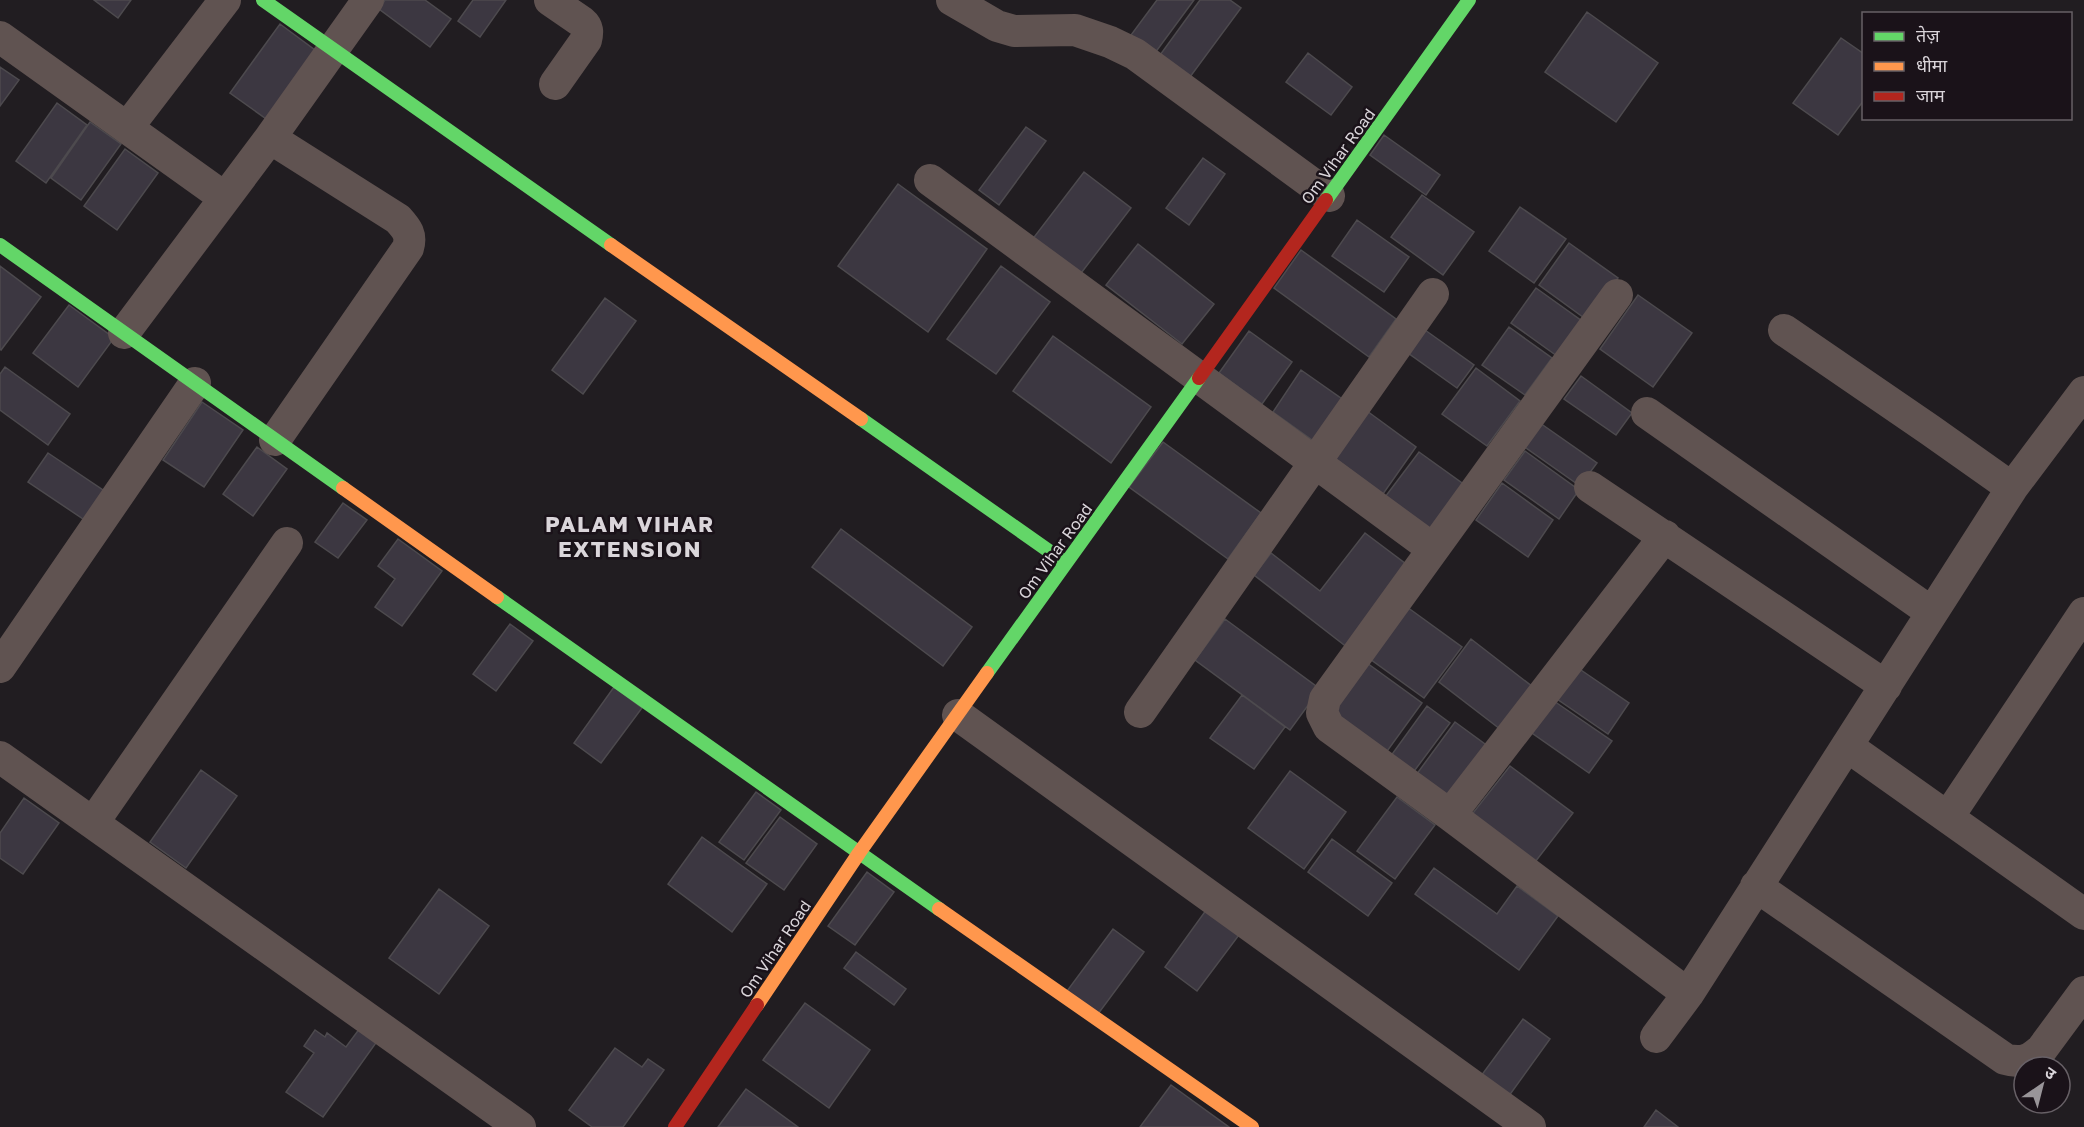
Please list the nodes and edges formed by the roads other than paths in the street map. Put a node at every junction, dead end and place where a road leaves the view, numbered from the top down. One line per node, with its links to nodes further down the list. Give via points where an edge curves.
1 (225, 0): 10 (street)
2 (263, 0): 8 (street)
3 (368, 0): 8 (street)
4 (550, 0): 9 (street, via 586,25 588,32)
5 (952, 0): 13 (street, via 1014,31 1075,30 1135,54)
6 (1470, 0): 13 (street, Om Vihar Road)
7 (0, 37): 10 (street)
8 (334, 50): 11 (street); 31 (street)
9 (555, 84)
10 (127, 128): 14 (street)
11 (270, 138): 14 (street); 24 (street, via 398,219 411,238 408,248)
12 (930, 180): 20 (street)
13 (1329, 196): 20 (street, Om Vihar Road)
14 (225, 198): 19 (street)
15 (0, 245): 19 (street)
16 (1433, 294): 25 (street)
17 (1617, 295): 30 (street)
18 (1784, 330): 27 (street)
19 (124, 333): 21 (street)
20 (1199, 378): 25 (street); 31 (street, Om Vihar Road)
21 (195, 383): 24 (street); 34 (street)
22 (2084, 392): 27 (street)
23 (1647, 412): 32 (street)
24 (275, 440): 43 (street)
25 (1315, 463): 30 (street); 36 (street)
26 (1590, 487): 28 (street)
27 (2012, 488): 32 (street)
28 (1665, 536): 35 (street); 40 (street)
29 (287, 543): 42 (street)
30 (1433, 549): 40 (street, via 1324,699 1322,713 1329,727)
31 (1066, 563): 37 (street, Om Vihar Road)
32 (1931, 612): 35 (street)
33 (2084, 613): 41 (street)
34 (0, 667)
35 (1886, 686): 38 (street)
36 (1140, 712)
37 (958, 715): 43 (street, Om Vihar Road); 52 (street)
38 (1847, 746): 41 (street); 44 (street)
39 (0, 757): 42 (street)
40 (1450, 815): 47 (street)
41 (1948, 817): 45 (street)
42 (93, 823): 49 (street)
43 (859, 853): 50 (street, Om Vihar Road); 51 (street)
44 (1756, 886): 46 (street, via 2006,1059 2016,1062 2034,1057); 47 (street)
45 (2084, 914)
46 (2084, 992)
47 (1688, 994): 48 (street)
48 (1656, 1037)
49 (520, 1127)
50 (675, 1127)
51 (1252, 1127)
52 (1530, 1127)

